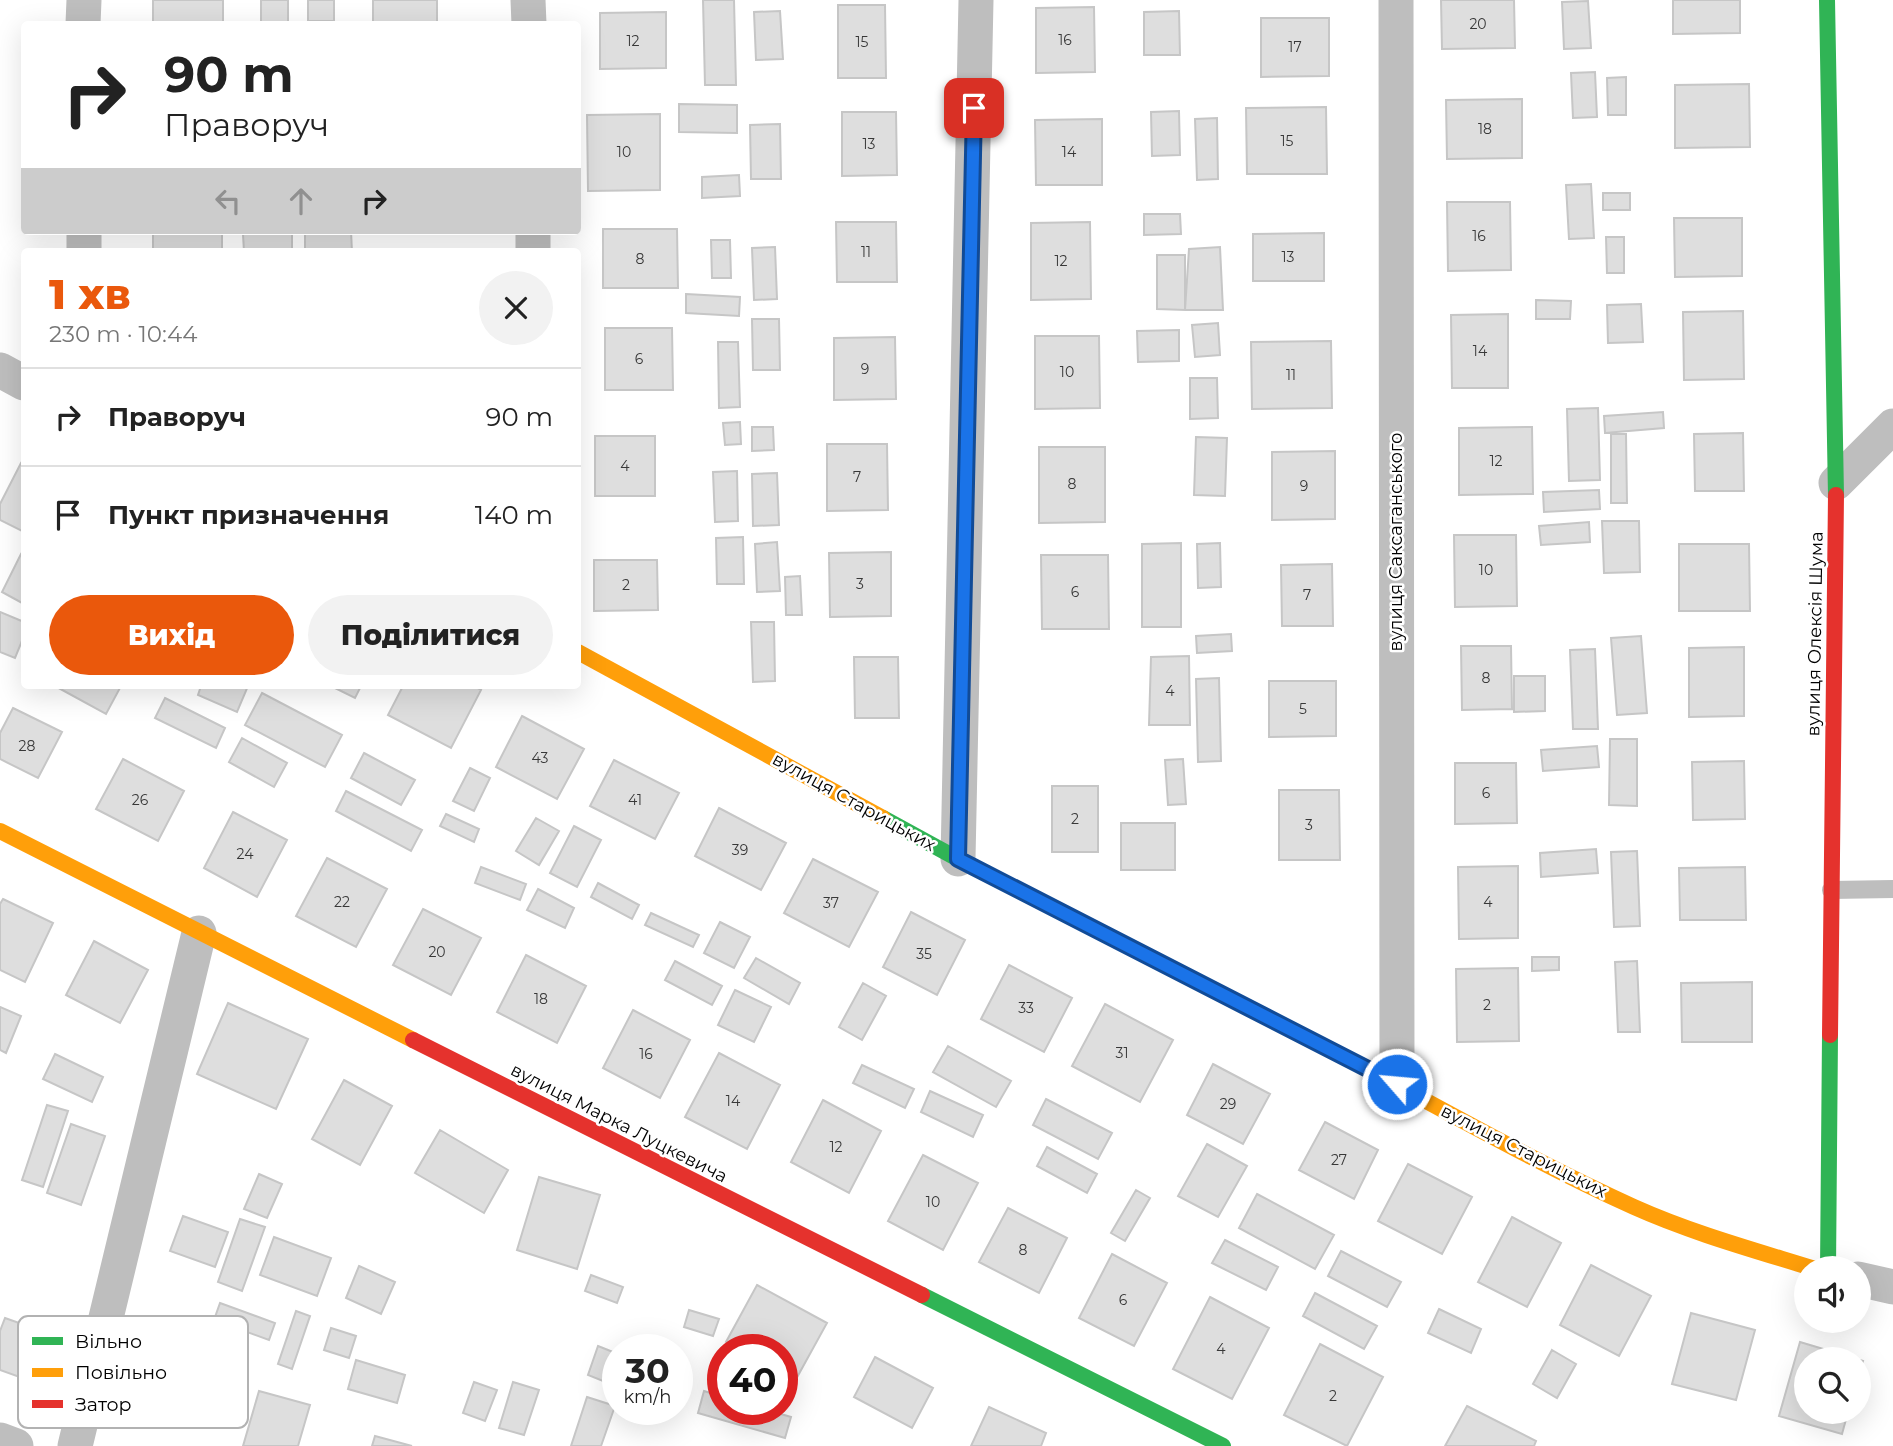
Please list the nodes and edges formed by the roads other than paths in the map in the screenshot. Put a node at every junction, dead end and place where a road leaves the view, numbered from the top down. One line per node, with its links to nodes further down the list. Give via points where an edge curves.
1 (84, 0): 6 (street)
2 (528, 0): 7 (street)
3 (976, 0): 14 (street)
4 (1396, 0): 18 (street, вулиця Саксаганського)
5 (1826, 0): 11 (street, вулиця Олексія Шума)
6 (83, 21)
7 (529, 21)
8 (0, 370): 9 (street)
9 (21, 381)
10 (1893, 426): 11 (street)
11 (1836, 483): 16 (street, вулиця Олексія Шума)
12 (581, 654): 14 (street, вулиця Старицьких)
13 (0, 831): 17 (street, вулиця Марка Луцкевича)
14 (958, 859): 18 (street, вулиця Старицьких)
15 (1893, 889): 16 (lane)
16 (1831, 890): 19 (street, вулиця Олексія Шума)
17 (199, 933): 23 (street); 28 (street, вулиця Марка Луцкевича)
18 (1397, 1084): 20 (street, вулиця Старицьких, via 1634,1207)
19 (1828, 1256)
20 (1794, 1263)
21 (1871, 1282): 22 (street)
22 (1893, 1287)
23 (106, 1316)
24 (79, 1428): 27 (street)
25 (0, 1440): 26 (street)
26 (16, 1446)
27 (75, 1446)
28 (1223, 1446)

